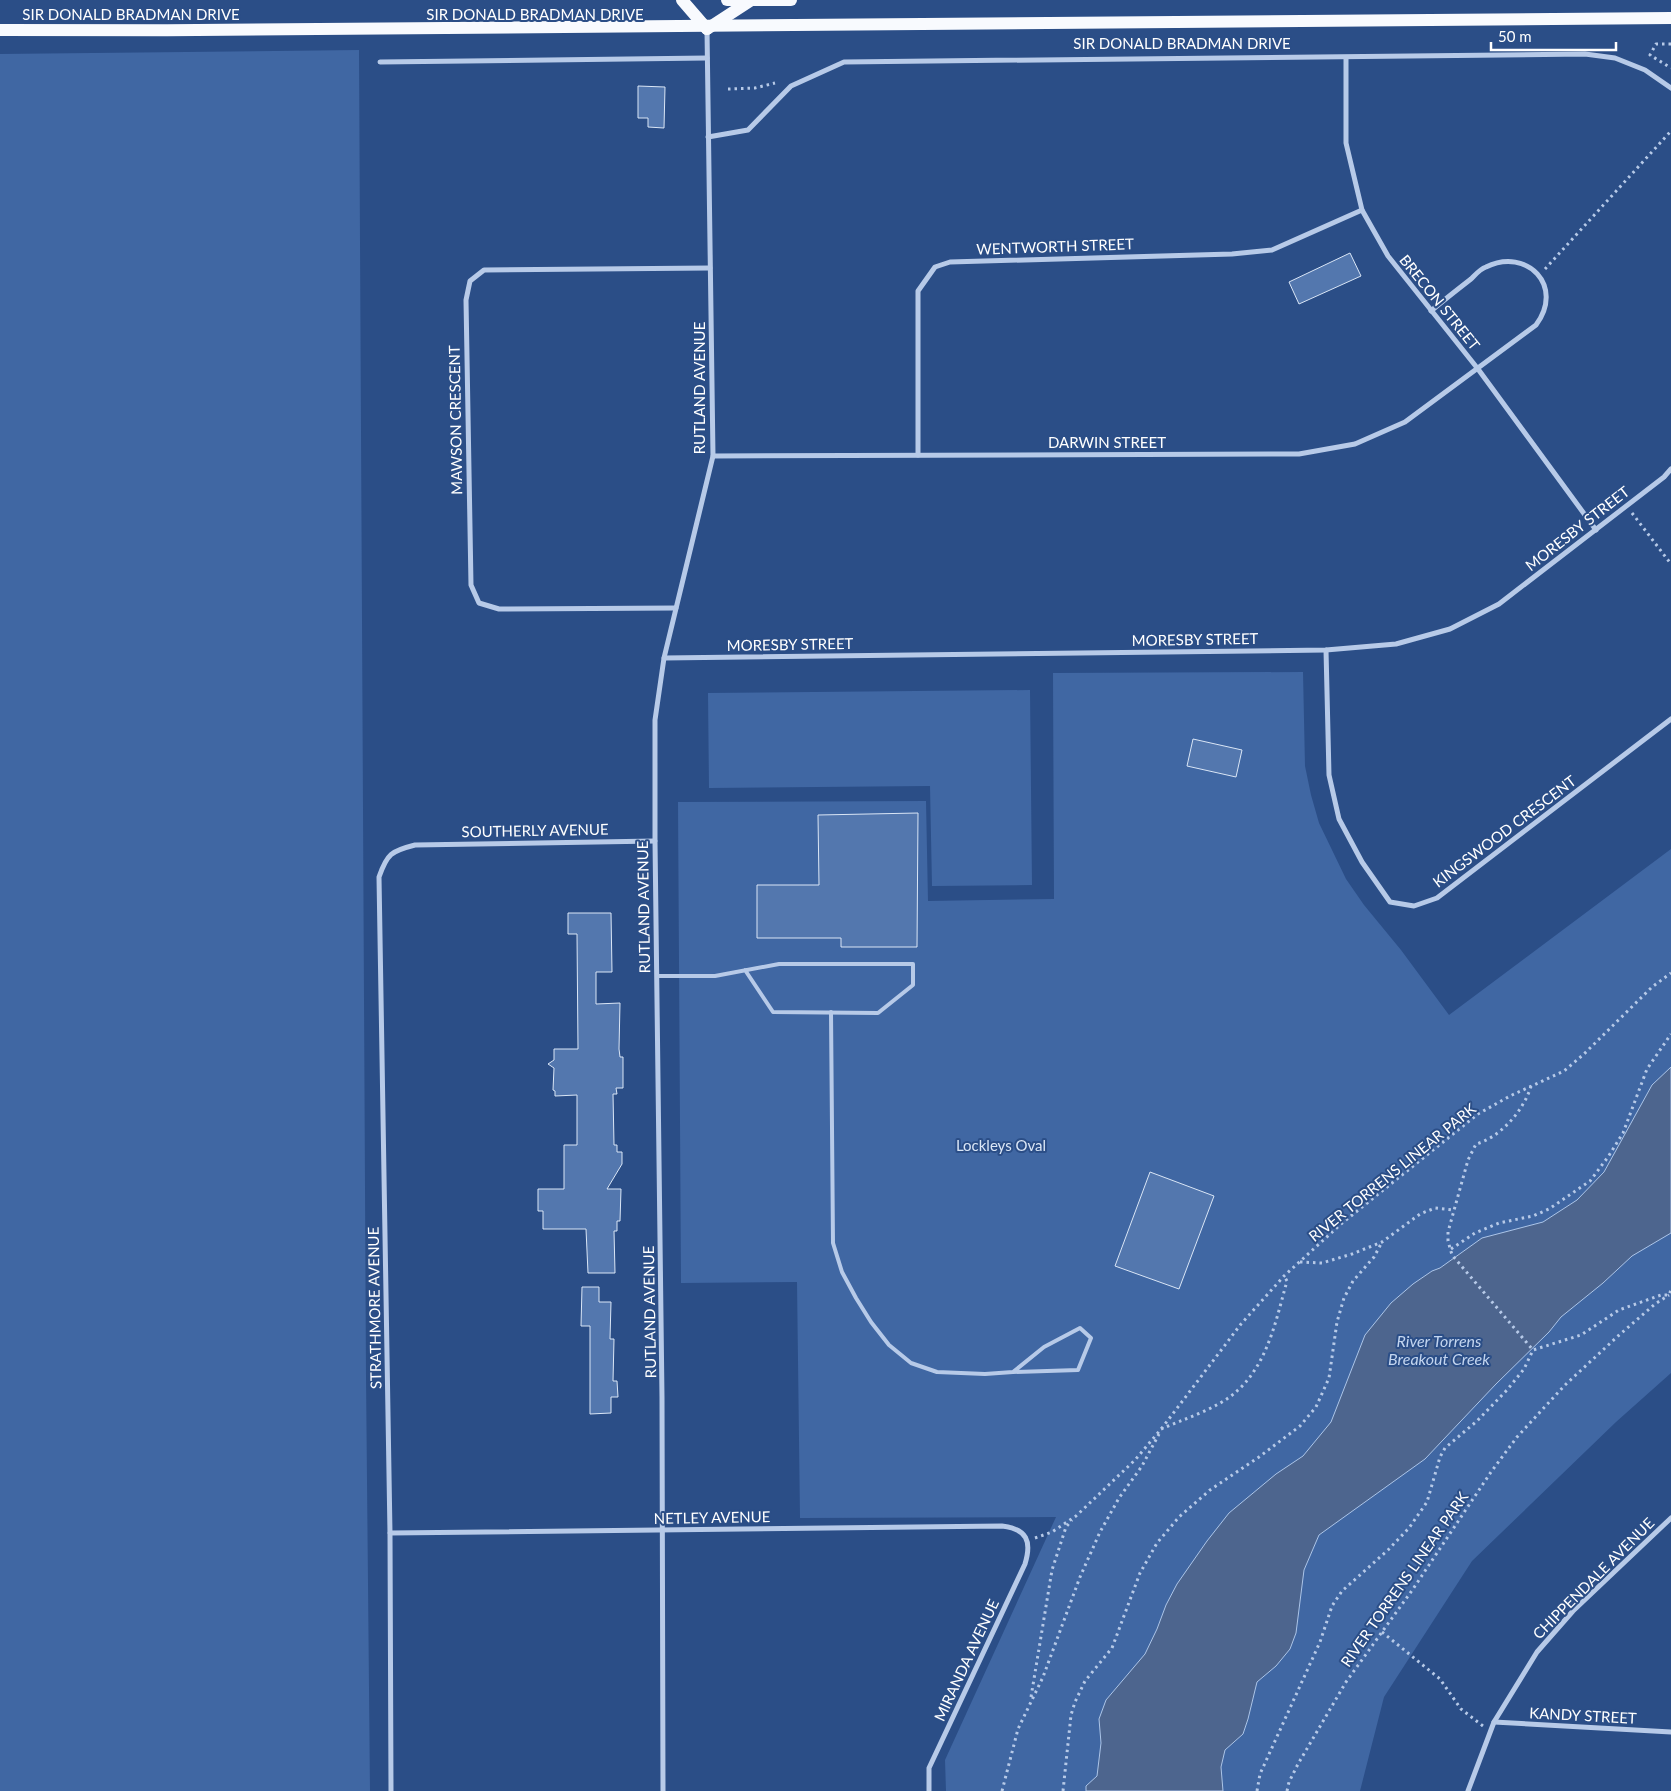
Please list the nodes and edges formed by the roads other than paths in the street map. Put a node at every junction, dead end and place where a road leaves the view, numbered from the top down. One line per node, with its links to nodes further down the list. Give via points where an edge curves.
1 (682, 0): 6 (main road)
2 (727, 0): 4 (main road)
3 (791, 0): 4 (main road)
4 (750, 1): 6 (main road)
5 (1671, 18): 6 (main road, SIR DONALD BRADMAN DRIVE)
6 (707, 29): 7 (main road, SIR DONALD BRADMAN DRIVE); 8 (street, RUTLAND AVENUE)
7 (0, 30)
8 (707, 58): 10 (street); 12 (street, RUTLAND AVENUE)
9 (1346, 58): 11 (street, SIR DONALD BRADMAN DRIVE, via 1585,54 1615,58 1645,70); 12 (street, SIR DONALD BRADMAN DRIVE, via 844,62 791,86 748,130); 13 (street, BRECON STREET, via 1346,143)
10 (380, 62)
11 (1671, 88)
12 (708, 137): 14 (street, RUTLAND AVENUE)
13 (1362, 210): 15 (street, BRECON STREET, via 1388,256); 17 (street, WENTWORTH STREET, via 1272,250 1232,254 950,262 935,267 918,291)
14 (710, 268): 18 (street, RUTLAND AVENUE); 21 (street, MAWSON CRESCENT, via 484,270 470,280 466,300 470,584 479,603 499,609)
15 (1431, 311): 16 (street, BRECON STREET); 16 (street, DARWIN STREET, via 1485,267 1505,262 1521,263 1539,275 1547,292 1542,316 1536,325)
16 (1478, 369): 17 (street, DARWIN STREET, via 1405,422 1355,444 1299,454); 20 (street, BRECON STREET)
17 (918, 455): 18 (street, DARWIN STREET)
18 (713, 456): 21 (street, RUTLAND AVENUE)
19 (1671, 469): 20 (street, MORESBY STREET)
20 (1596, 530): 22 (street, MORESBY STREET, via 1499,604 1450,629 1396,644)
21 (676, 608): 23 (street, RUTLAND AVENUE)
22 (1326, 650): 23 (street, MORESBY STREET); 24 (street, KINGSWOOD CRESCENT, via 1329,775 1339,820 1362,862 1390,902 1414,906 1437,898)
23 (664, 658): 25 (street, RUTLAND AVENUE, via 655,720)
24 (1671, 719)
25 (655, 841): 26 (street, SOUTHERLY AVENUE); 28 (street, RUTLAND AVENUE)
26 (415, 845): 33 (street, STRATHMORE AVENUE, via 398,849 386,859 379,877)
27 (745, 970): 28 (lane, via 715,976); 29 (lane, via 773,1012); 29 (lane, via 779,964 913,964 913,985 878,1013)
28 (656, 976): 32 (street, RUTLAND AVENUE)
29 (831, 1012): 30 (lane, via 832,1243 842,1272 871,1322 911,1363 954,1374)
30 (1013, 1372): 30 (lane, via 1044,1346 1080,1328 1091,1338 1078,1370)
31 (1671, 1518): 35 (street, CHIPPENDALE AVENUE, via 1573,1611 1537,1652)
32 (663, 1530): 33 (street, NETLEY AVENUE); 34 (street, NETLEY AVENUE, via 1002,1526 1020,1531); 38 (street, RUTLAND AVENUE)
33 (390, 1533): 37 (street, STRATHMORE AVENUE)
34 (1028, 1541): 39 (street, MIRANDA AVENUE, via 1025,1564 929,1768)
35 (1494, 1722): 36 (street, KANDY STREET); 40 (street, CHIPPENDALE AVENUE)
36 (1671, 1732)
37 (391, 1791)
38 (663, 1791)
39 (929, 1791)
40 (1468, 1791)

